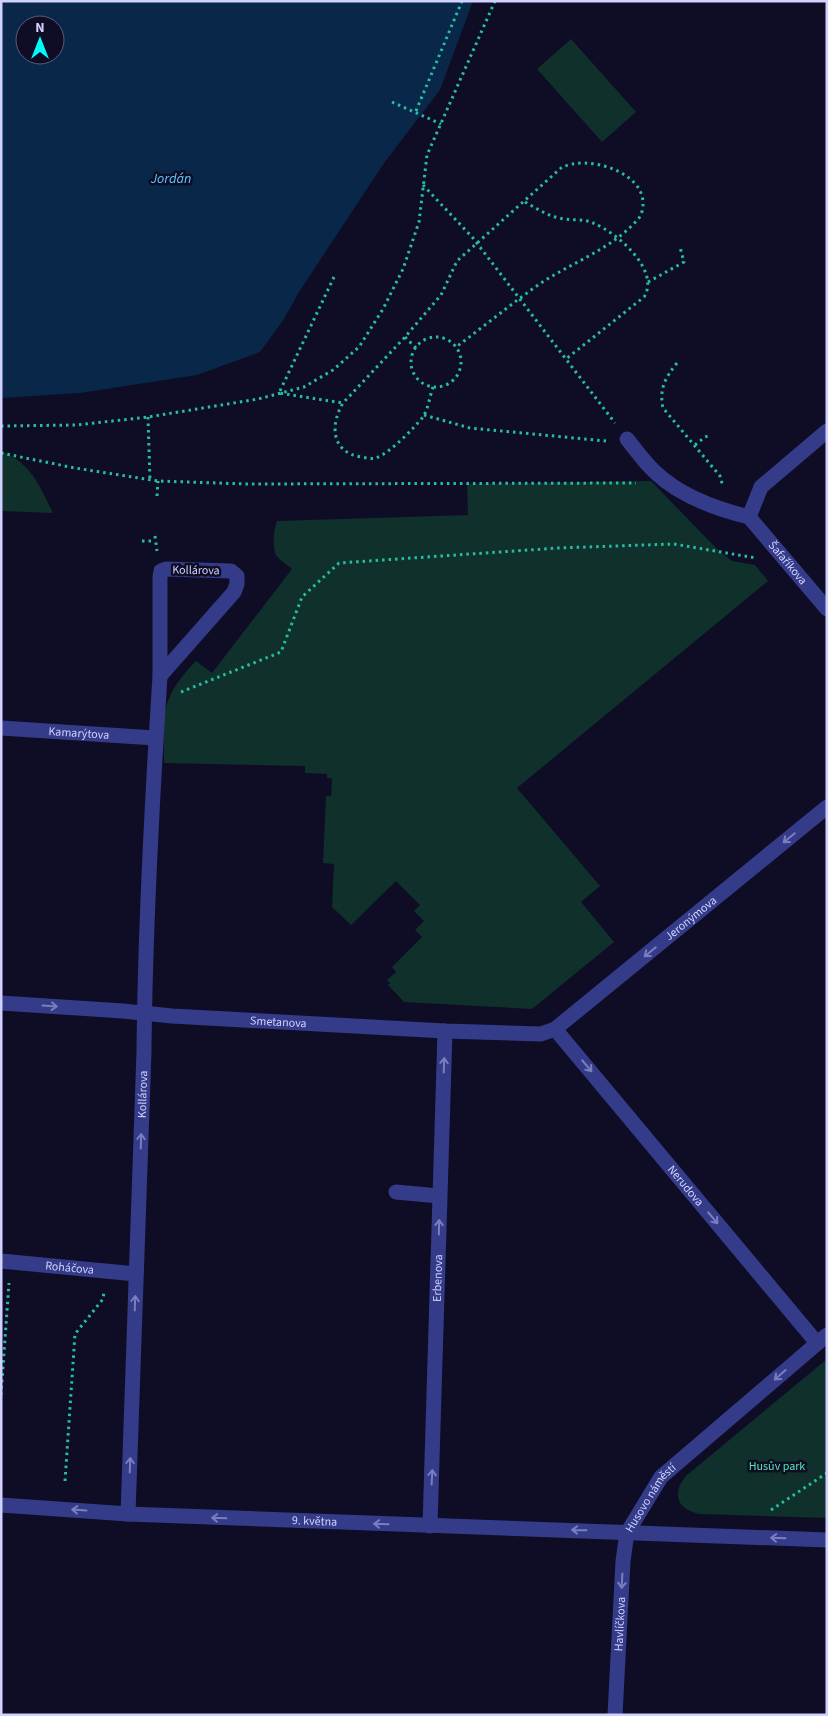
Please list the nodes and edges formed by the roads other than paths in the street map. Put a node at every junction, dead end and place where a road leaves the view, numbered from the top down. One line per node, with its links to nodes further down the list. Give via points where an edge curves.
1 (827, 431): 3 (street, via 760,487)
2 (627, 439): 3 (street, via 655,472 677,488 717,509)
3 (749, 517): 4 (street, Šafaříkova)
4 (827, 609)
5 (160, 676): 5 (street, Kollárova, via 234,592 237,576 231,571 161,571); 7 (street, Kollárova)
6 (1, 728): 7 (street, Kamarýtova)
7 (155, 738): 10 (street, Kollárova)
8 (827, 807): 11 (street, Jeronýmova, one-way to 11)
9 (1, 1003): 10 (street, Smetanova, one-way to 10)
10 (144, 1013): 12 (street, Smetanova); 16 (street, Kollárova, one-way to 10)
11 (555, 1029): 12 (street, Smetanova, via 541,1034); 17 (street, Nerudova, one-way to 17)
12 (445, 1030): 14 (street, Erbenova, one-way to 12)
13 (396, 1192): 14 (street)
14 (439, 1196): 20 (street, Erbenova, one-way to 14)
15 (1, 1261): 16 (street, Roháčova)
16 (136, 1274): 19 (street, Kollárova, one-way to 16)
17 (822, 1339): 21 (street, Husovo náměstí, one-way to 21, via 661,1477)
18 (1, 1505): 19 (street, 9. května, one-way to 18)
19 (128, 1514): 20 (street, 9. května, one-way to 19)
20 (430, 1526): 21 (street, 9. května, one-way to 20)
21 (627, 1533): 22 (street, Husovo náměstí, one-way to 21); 23 (street, Havlíčkova, one-way to 23)
22 (827, 1540)
23 (615, 1715)

